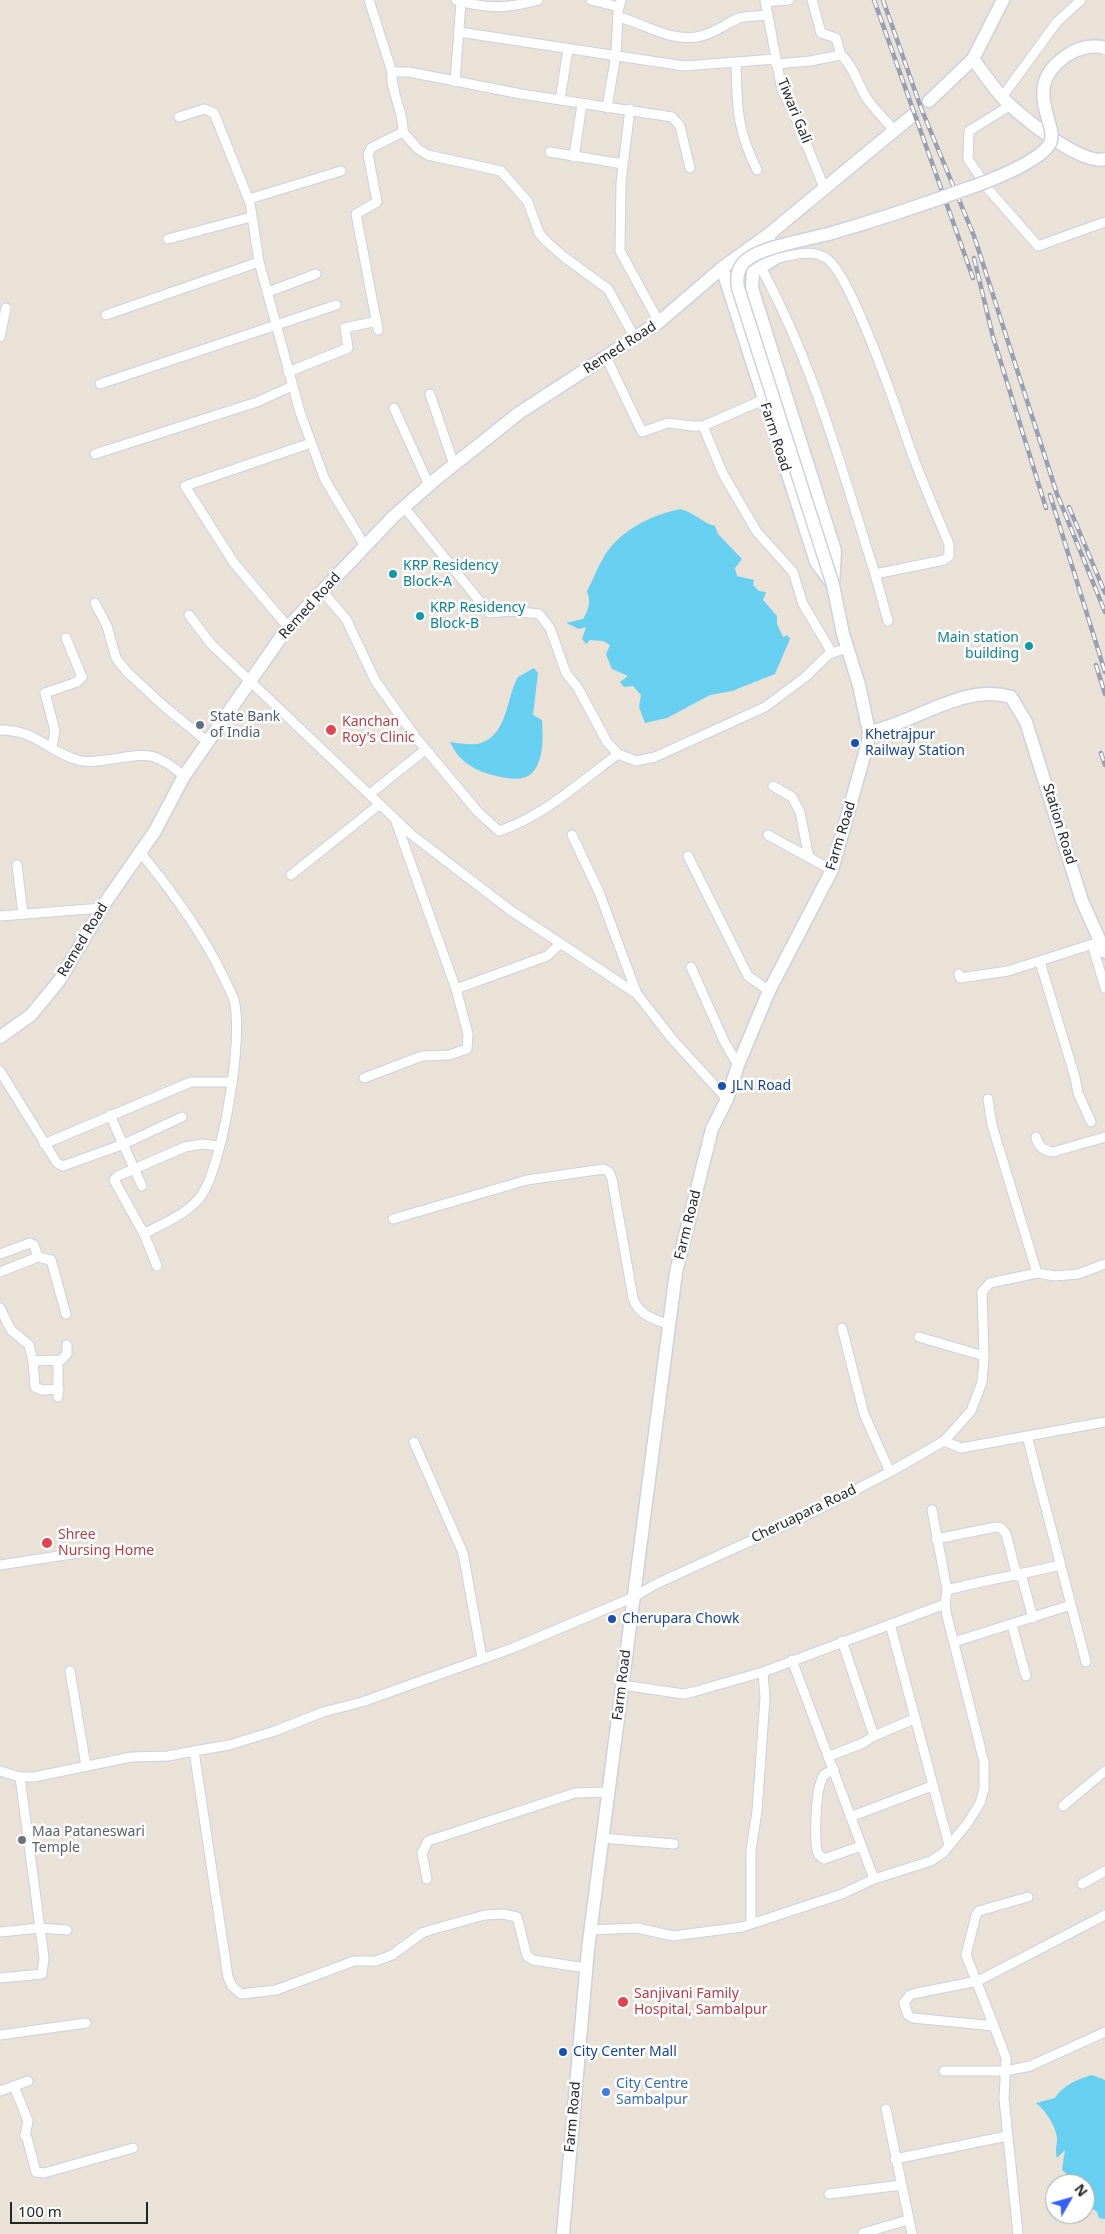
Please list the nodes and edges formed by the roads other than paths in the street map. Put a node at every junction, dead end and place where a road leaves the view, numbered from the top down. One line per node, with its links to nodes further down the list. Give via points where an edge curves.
1 (369, 0): 21 (street)
2 (538, 0): 8 (street, via 500,8)
3 (591, 0): 10 (street)
4 (789, 0): 9 (street)
5 (812, 0): 17 (street, via 820,33 836,38)
6 (1003, 0): 18 (main road)
7 (1081, 0): 25 (street, via 1057,22)
8 (458, 1): 13 (street)
9 (765, 1): 11 (street, Tiwari Gali)
10 (620, 3): 12 (street)
11 (767, 15): 12 (street, via 740,18 698,37 678,38); 19 (street, Tiwari Gali)
12 (618, 17): 16 (street)
13 (459, 32): 15 (street); 22 (street)
14 (1105, 48): 74 (main road, bridge, via 1078,49 1059,61 1049,75 1042,92 1052,130 1050,144 1041,154 986,182 766,251 749,258 738,271 738,288)
15 (568, 49): 16 (street, via 610,56); 23 (street)
16 (616, 54): 20 (street, via 684,66); 27 (street)
17 (841, 56): 19 (street, via 810,61); 31 (street, via 848,61 854,78 869,101)
18 (973, 59): 24 (main road); 25 (main road)
19 (775, 61): 20 (street); 40 (street, Tiwari Gali, via 782,90)
20 (736, 63): 38 (street, via 735,100 742,137)
21 (392, 72): 22 (street, via 409,72); 32 (street, via 391,82 399,103)
22 (455, 82): 23 (street)
23 (560, 100): 26 (street)
24 (929, 101)
25 (1006, 101): 35 (main road, via 1068,149 1081,156); 43 (street, via 969,131 968,159 989,190 1038,246)
26 (582, 104): 27 (street); 34 (street)
27 (607, 108): 28 (street)
28 (630, 110): 36 (street); 37 (street, via 672,117 680,126)
29 (912, 116): 31 (main road, Remed Road)
30 (179, 117): 41 (street, via 204,109 214,113)
31 (895, 131): 40 (main road, Remed Road)
32 (403, 132): 58 (street, via 428,155 501,171 528,202 539,233 546,241 608,289); 60 (street, via 371,148 368,154 377,202 356,214 378,325 345,328 348,348)
33 (550, 152): 34 (street)
34 (574, 157): 36 (street)
35 (1105, 159)
36 (623, 164): 55 (street, via 620,251)
37 (690, 168)
38 (757, 170)
39 (341, 171): 41 (street)
40 (825, 190): 44 (main road, Remed Road)
41 (249, 199): 42 (street)
42 (251, 217): 45 (street); 47 (street)
43 (1105, 222)
44 (768, 235): 46 (main road); 49 (main road, Remed Road)
45 (168, 239)
46 (774, 259): 48 (main road); 73 (street, via 816,254 825,257 836,269 848,289 881,369 949,544 948,556 944,560)
47 (259, 262): 51 (street); 54 (street)
48 (760, 266): 73 (street, via 775,293 821,403); 74 (main road, via 752,276 752,288 835,551)
49 (722, 268): 55 (main road, Remed Road); 64 (main road, Farm Road)
50 (316, 274): 51 (street)
51 (268, 292): 56 (street)
52 (336, 305): 56 (street)
53 (6, 308): 57 (street)
54 (106, 315)
55 (659, 322): 58 (main road, Remed Road)
56 (276, 324): 60 (street); 61 (street)
57 (0, 337)
58 (635, 338): 59 (main road, Remed Road)
59 (606, 357): 66 (street, via 642,432 668,422); 69 (main road, Remed Road, via 519,413)
60 (288, 372): 62 (street)
61 (100, 384)
62 (292, 386): 67 (street); 68 (street, via 257,402)
63 (430, 394): 69 (street)
64 (763, 400): 66 (street); 74 (main road, Farm Road, via 816,562)
65 (394, 408): 70 (street)
66 (702, 426): 82 (street, via 723,474 757,532 793,572 803,604)
67 (312, 443): 72 (street, via 326,480); 79 (street, via 185,486 234,562)
68 (95, 454)
69 (454, 465): 70 (main road, Remed Road)
70 (429, 485): 71 (main road, Remed Road)
71 (404, 507): 72 (main road, Remed Road); 89 (street, via 489,614 539,614 550,628 566,673 578,688 607,742)
72 (365, 546): 75 (main road, Remed Road)
73 (876, 574): 78 (street)
74 (833, 585): 81 (main road, Farm Road)
75 (322, 591): 79 (main road, Remed Road); 88 (street, via 346,619 376,682)
76 (95, 603): 86 (street, via 108,626 116,658 127,672)
77 (189, 615): 83 (street, via 210,644)
78 (888, 621)
79 (288, 627): 83 (main road, Remed Road)
80 (66, 638): 87 (street, via 82,677 77,682 45,693 55,731)
81 (847, 648): 82 (street); 85 (main road, Farm Road)
82 (832, 653): 89 (street, via 782,695 739,721 655,757 636,761)
83 (250, 682): 86 (main road, Remed Road); 92 (street)
84 (0, 730): 87 (street, via 28,734)
85 (869, 732): 101 (main road, Farm Road); 107 (main road, Station Road, via 977,694 1011,697 1026,722)
86 (208, 742): 90 (main road, Remed Road)
87 (52, 746): 90 (street, via 90,762 155,756)
88 (425, 750): 89 (street, via 478,812 499,831 522,824 562,798); 92 (street)
89 (618, 754)
90 (184, 776): 97 (main road, Remed Road)
91 (773, 786): 99 (street, via 792,797 800,812)
92 (370, 794): 93 (street)
93 (380, 804): 94 (street); 102 (street)
94 (395, 819): 106 (street, via 458,872); 112 (street)
95 (572, 835): 114 (street, via 599,892)
96 (768, 835): 99 (street)
97 (140, 852): 103 (main road, Remed Road); 119 (street, via 190,919 234,999 238,1029)
98 (688, 856): 113 (street, via 748,976)
99 (810, 858): 101 (street)
100 (17, 865): 104 (street)
101 (832, 870): 113 (main road, Farm Road)
102 (291, 876)
103 (102, 908): 104 (street); 115 (main road, Remed Road, via 44,1001 32,1015)
104 (23, 914): 105 (street)
105 (0, 916)
106 (560, 944): 112 (street, via 547,956); 114 (street)
107 (1099, 946): 108 (street); 111 (street)
108 (1040, 962): 110 (street, via 1008,972 960,978); 124 (street, via 1078,1093)
109 (691, 967): 116 (street)
110 (959, 974)
111 (1105, 988)
112 (456, 989): 118 (street, via 468,1034 467,1049 449,1056 422,1056)
113 (769, 991): 116 (main road, Farm Road)
114 (637, 994): 120 (street, via 673,1040)
115 (0, 1037)
116 (738, 1065): 120 (main road, Farm Road)
117 (0, 1071): 127 (street)
118 (364, 1078)
119 (232, 1082): 122 (street, via 191,1082); 129 (street)
120 (727, 1099): 142 (main road, Farm Road, via 712,1129 676,1272)
121 (988, 1099): 139 (street, via 992,1126)
122 (110, 1115): 127 (street); 128 (street)
123 (182, 1118): 128 (street)
124 (1091, 1122)
125 (1036, 1137): 126 (street, via 1045,1151 1053,1152)
126 (1105, 1137)
127 (44, 1144): 128 (street, via 57,1163 63,1166)
128 (124, 1144): 130 (street)
129 (219, 1146): 130 (street, via 185,1147); 133 (street, via 202,1195 180,1214)
130 (135, 1168): 131 (street); 133 (street, via 114,1180)
131 (142, 1186)
132 (393, 1219): 142 (street, via 527,1180 604,1169 612,1179 637,1308 642,1314)
133 (144, 1234): 137 (street)
134 (0, 1254): 135 (street, via 30,1243)
135 (38, 1257): 138 (street); 141 (street, via 47,1257 54,1264)
136 (1105, 1264): 139 (street, Cheruapara Road, via 1078,1274 1054,1276)
137 (157, 1266)
138 (0, 1272)
139 (1037, 1273): 146 (street, Cheruapara Road, via 990,1283 982,1292)
140 (0, 1308): 148 (street, via 11,1330 28,1345)
141 (66, 1314)
142 (669, 1325): 161 (main road, Farm Road)
143 (842, 1328): 153 (street, via 864,1414)
144 (919, 1337): 146 (street)
145 (67, 1345): 147 (street, via 66,1357)
146 (984, 1356): 151 (street, Cheruapara Road, via 982,1382 971,1411)
147 (58, 1361): 148 (street); 148 (street, via 58,1393 35,1387)
148 (33, 1362)
149 (1105, 1422): 150 (street)
150 (1027, 1436): 151 (street, via 961,1448); 158 (street)
151 (944, 1441): 153 (street, Cheruapara Road)
152 (414, 1442): 169 (street, via 463,1553)
153 (890, 1472): 161 (street, Cheruapara Road)
154 (932, 1510): 155 (street)
155 (936, 1539): 159 (street, via 1002,1528); 160 (street)
156 (78, 1553): 157 (street)
157 (0, 1565)
158 (1061, 1565): 159 (street); 163 (street)
159 (1019, 1575): 160 (street); 164 (street)
160 (947, 1590): 162 (street)
161 (634, 1597): 169 (street, Cheruapara Road, via 576,1623); 175 (main road, Farm Road)
162 (945, 1604): 165 (street); 168 (street)
163 (1071, 1605): 164 (street); 171 (street)
164 (1033, 1618): 166 (street)
165 (890, 1624): 167 (street); 176 (street)
166 (1012, 1625): 168 (street); 174 (street)
167 (842, 1642): 170 (street); 177 (street)
168 (954, 1642): 191 (street, via 984,1762 984,1789 980,1803 967,1824)
169 (482, 1658): 178 (street, Cheruapara Road, via 275,1731 229,1745)
170 (792, 1660): 173 (street); 179 (street)
171 (1086, 1662)
172 (70, 1671): 180 (street)
173 (763, 1672): 175 (street, via 684,1694); 199 (street, via 765,1698 751,1850)
174 (1026, 1676)
175 (622, 1685): 186 (main road, Farm Road)
176 (914, 1719): 177 (street); 185 (street)
177 (874, 1736): 179 (street)
178 (194, 1751): 180 (street, Cheruapara Road, via 168,1756 131,1757); 204 (street, via 228,1977 241,1994 276,1990 354,1961 376,1961 392,1955 422,1933 494,1914 517,1917 526,1956 533,1960)
179 (830, 1756): 181 (street)
180 (86, 1766): 184 (street, Cheruapara Road)
181 (834, 1769): 188 (street); 192 (street, via 824,1775 819,1788 818,1854 824,1859)
182 (0, 1771): 184 (street)
183 (1105, 1771): 187 (street)
184 (20, 1777): 200 (street)
185 (932, 1786): 188 (street); 191 (street)
186 (608, 1792): 189 (main road, Farm Road); 194 (street, via 575,1793 428,1841 422,1853)
187 (1063, 1806)
188 (850, 1817): 192 (street)
189 (602, 1838): 190 (street); 202 (main road, Farm Road)
190 (674, 1844)
191 (949, 1845): 195 (street, via 931,1861)
192 (861, 1846): 195 (street)
193 (1105, 1872): 196 (street)
194 (427, 1879)
195 (874, 1879): 199 (street, via 842,1894)
196 (1082, 1884)
197 (1028, 1896): 206 (street, via 982,1909 976,1914 966,1955)
198 (1105, 1916): 206 (street)
199 (751, 1924): 202 (street, via 703,1934 673,1936 637,1928)
200 (40, 1928): 201 (street); 203 (street); 205 (street, via 44,1958 42,1974)
201 (68, 1930)
202 (590, 1930): 204 (main road, Farm Road)
203 (0, 1932)
204 (586, 1968): 224 (main road, Farm Road)
205 (0, 1978)
206 (978, 1981): 208 (street); 208 (street, via 910,1995 905,1999 905,2010 913,2018)
207 (86, 2023): 210 (street)
208 (994, 2026): 211 (street, via 1004,2052)
209 (1105, 2032): 211 (street, via 1045,2060)
210 (0, 2036)
211 (1006, 2071): 212 (street); 217 (street)
212 (944, 2072)
213 (28, 2081): 214 (street)
214 (14, 2086): 215 (street); 218 (street, via 28,2121 25,2136 36,2172 44,2173)
215 (0, 2091)
216 (886, 2109): 219 (street)
217 (1007, 2136): 219 (street); 226 (street)
218 (133, 2148)
219 (895, 2158): 220 (street)
220 (902, 2185): 221 (street); 222 (street)
221 (829, 2194)
222 (908, 2220): 223 (street); 225 (street)
223 (863, 2233)
224 (563, 2234)
225 (912, 2234)
226 (1018, 2234)

